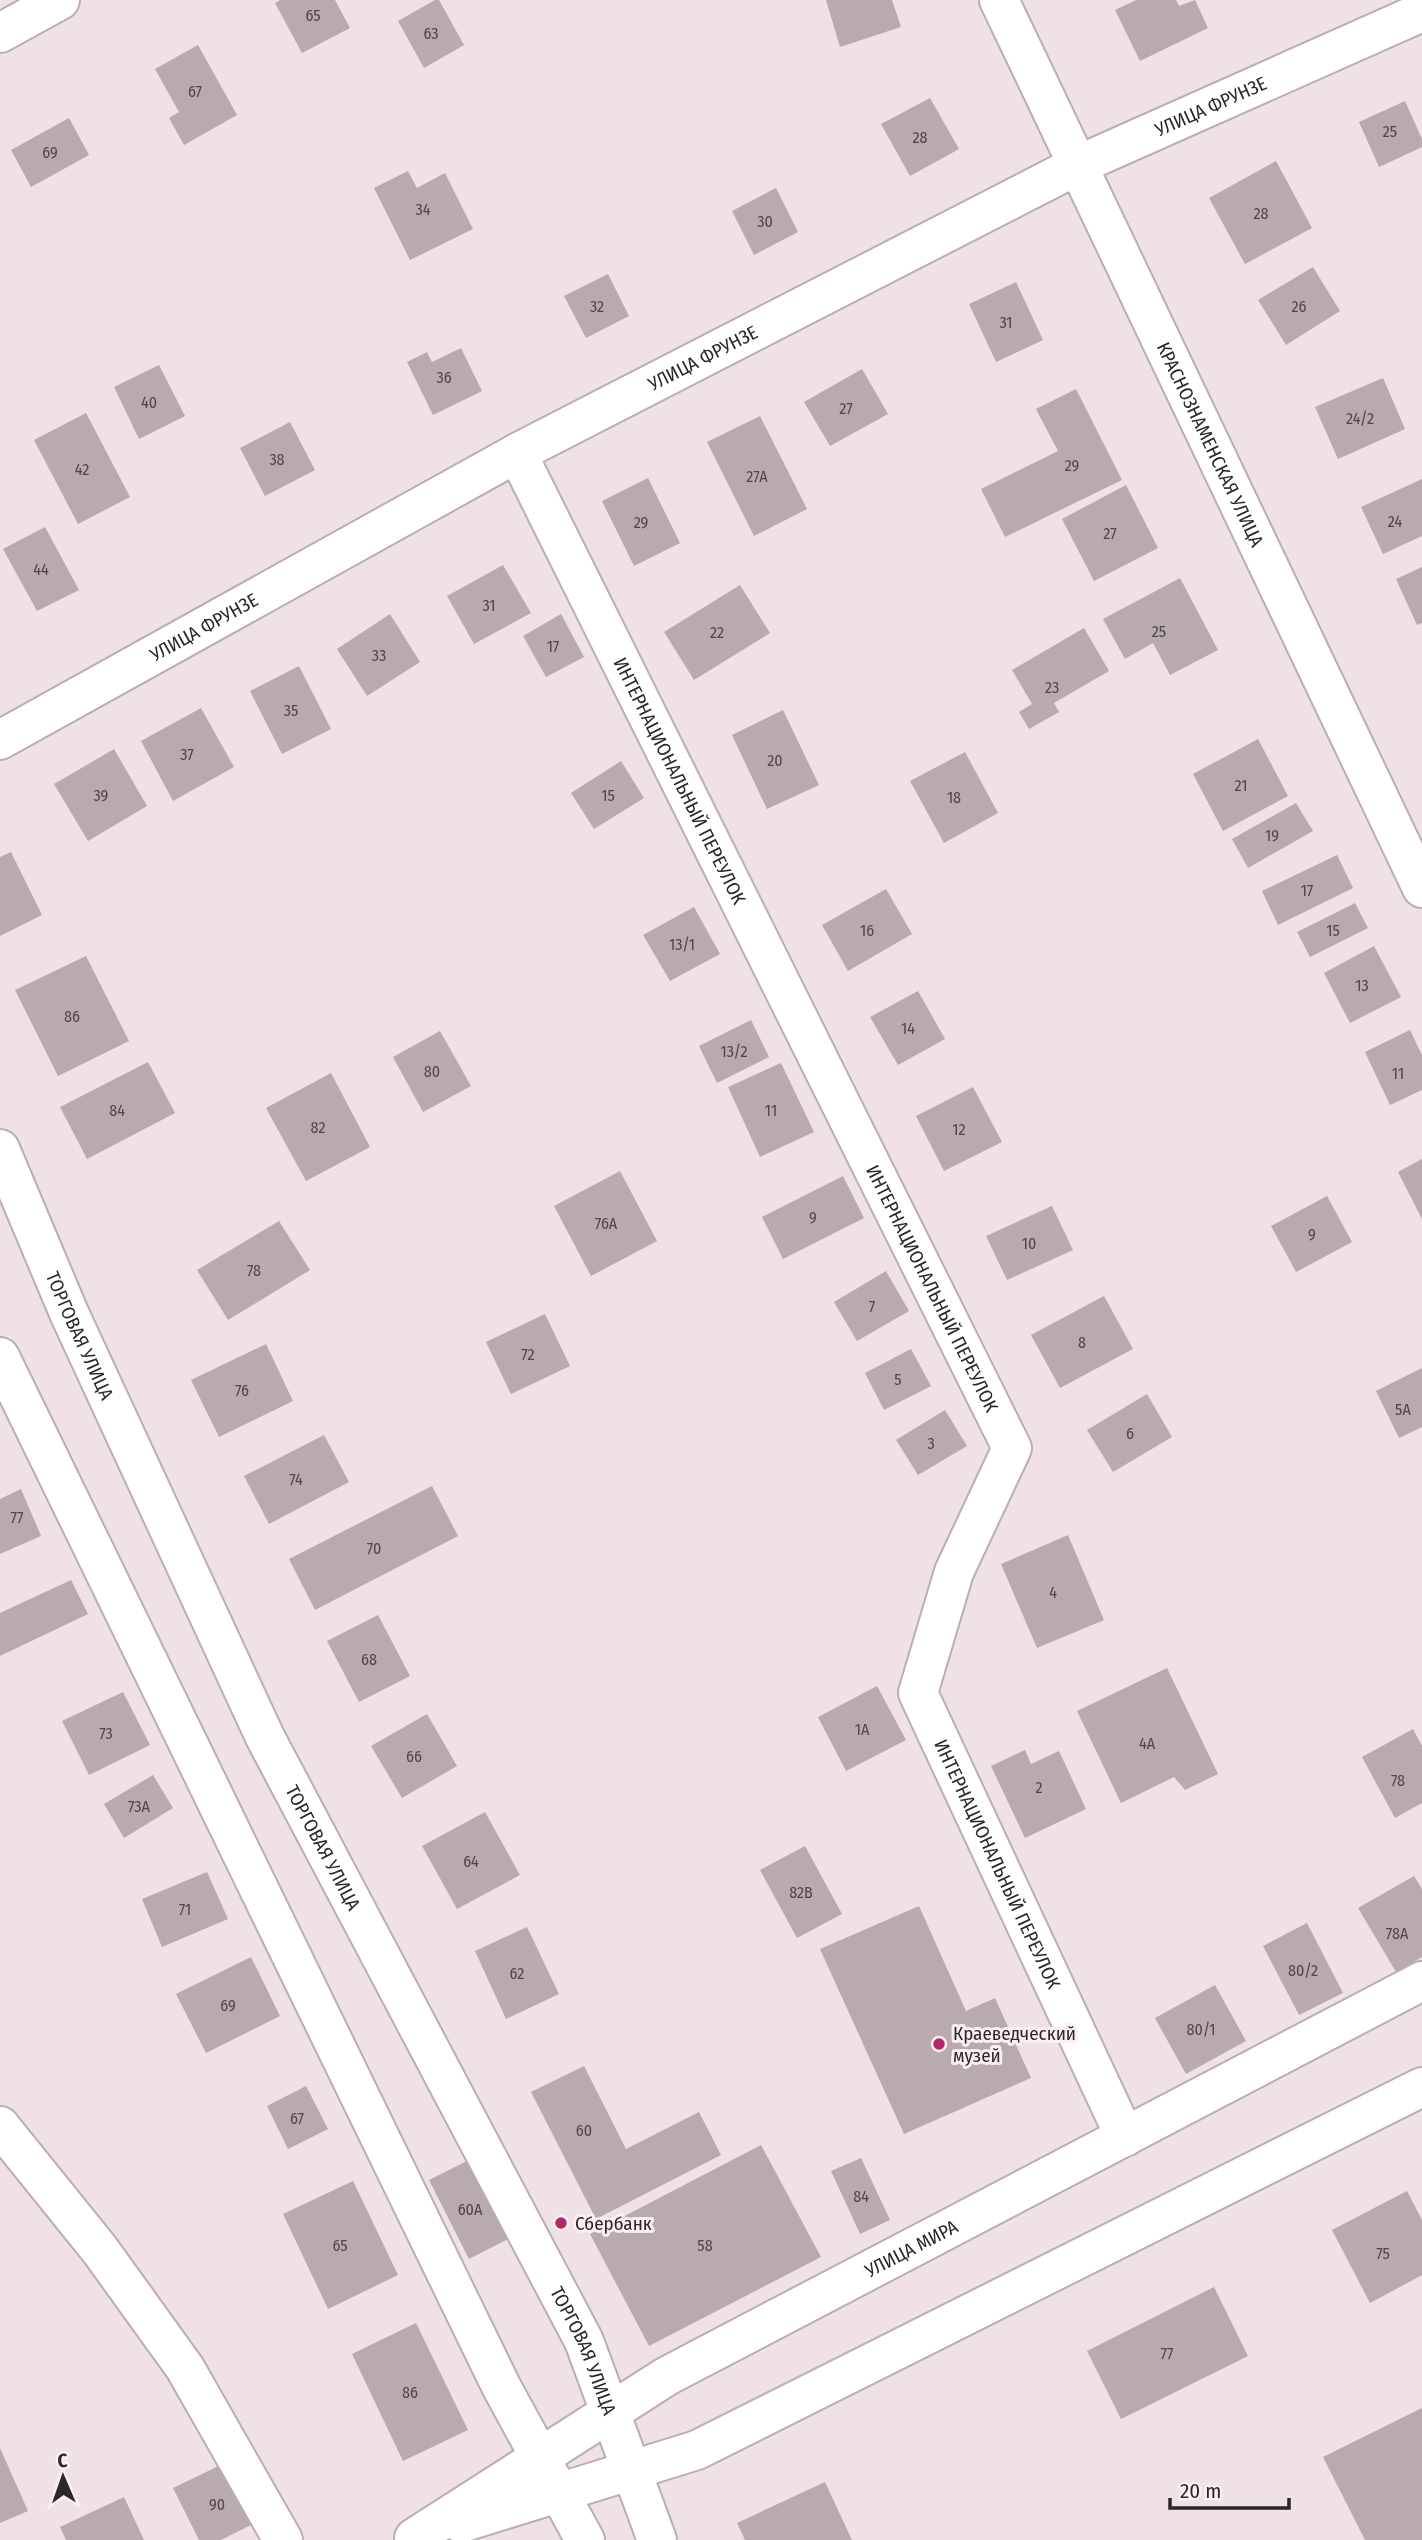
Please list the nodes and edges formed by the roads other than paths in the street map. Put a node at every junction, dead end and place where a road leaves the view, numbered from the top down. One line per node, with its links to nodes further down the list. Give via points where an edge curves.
1 (60, 0): 4 (street)
2 (999, 0): 5 (street, КРАСНОЗНАМЕНСКАЯ УЛИЦА)
3 (1422, 12): 5 (street, УЛИЦА ФРУНЗЕ)
4 (0, 33)
5 (1078, 165): 6 (street, УЛИЦА ФРУНЗЕ); 8 (street, КРАСНОЗНАМЕНСКАЯ УЛИЦА)
6 (517, 453): 7 (street, УЛИЦА ФРУНЗЕ); 14 (street, ИНТЕРНАЦИОНАЛЬНЫЙ ПЕРЕУЛОК, via 1012,1448 954,1572 918,1693)
7 (0, 740)
8 (1422, 888)
9 (0, 1149): 15 (street, ТОРГОВАЯ УЛИЦА, via 69,1312 265,1737 584,2341)
10 (0, 1357): 16 (street, via 488,2361)
11 (1422, 1981): 14 (street, УЛИЦА МИРА)
12 (1422, 2087): 17 (street, УЛИЦА МИРА, via 698,2450)
13 (0, 2126): 20 (street, via 100,2250 185,2368)
14 (1125, 2137): 15 (street, УЛИЦА МИРА, via 667,2376)
15 (609, 2413): 16 (street, УЛИЦА МИРА); 17 (street, ТОРГОВАЯ УЛИЦА)
16 (540, 2457): 18 (street); 19 (street, УЛИЦА МИРА)
17 (631, 2471): 18 (street, УЛИЦА МИРА); 22 (street, ТОРГОВАЯ УЛИЦА)
18 (559, 2493): 19 (street, УЛИЦА МИРА); 21 (street)
19 (412, 2539)
20 (283, 2540)
21 (585, 2540)
22 (657, 2540)

